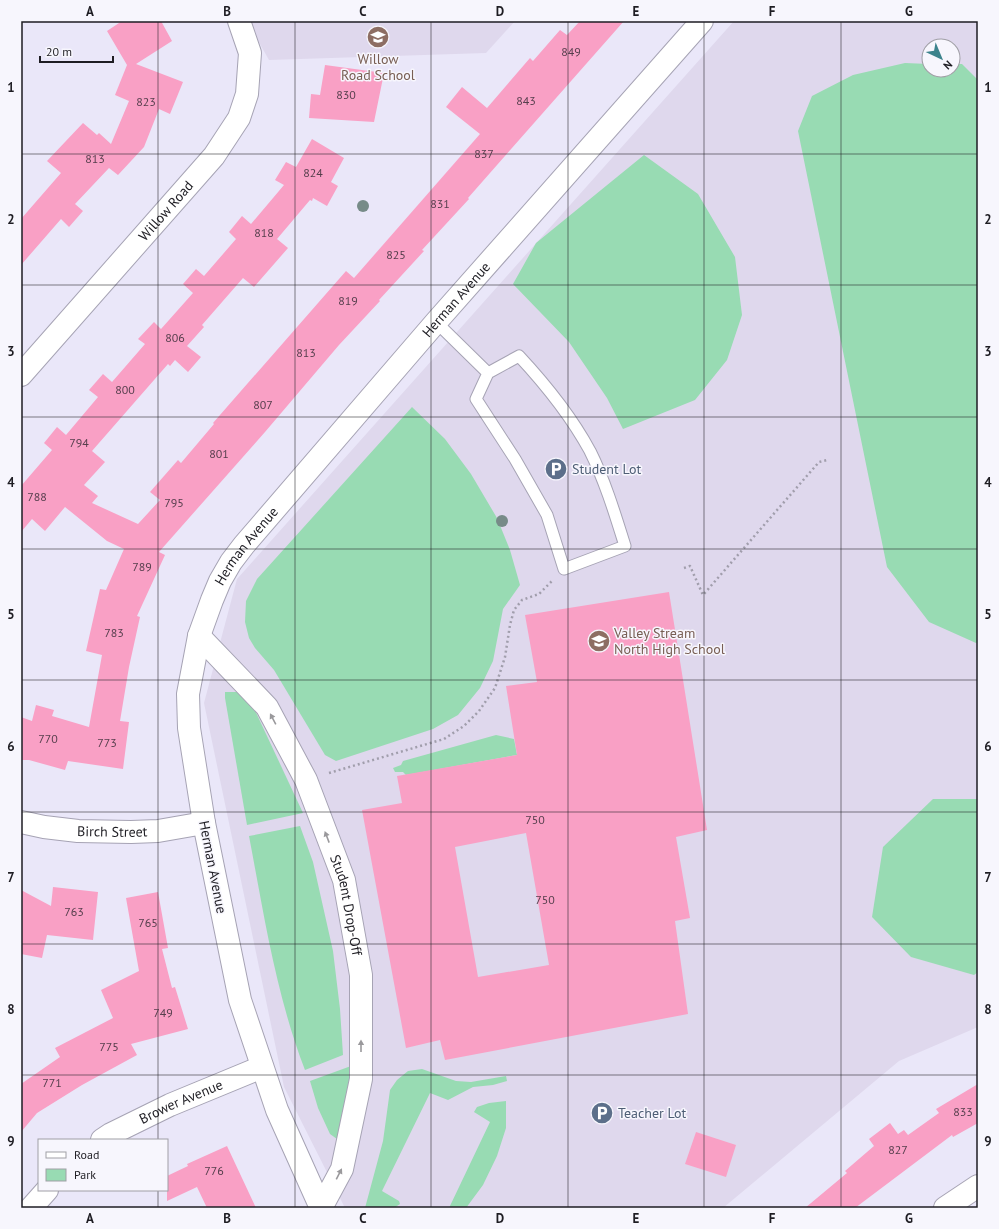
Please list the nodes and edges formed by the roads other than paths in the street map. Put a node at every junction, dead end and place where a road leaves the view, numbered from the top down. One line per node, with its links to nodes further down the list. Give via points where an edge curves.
1 (239, 21): 5 (street, Willow Road, via 250,53 247,94 239,118 214,156)
2 (702, 21): 3 (street, Herman Avenue)
3 (436, 322): 4 (lane); 6 (street, Herman Avenue, via 231,562 212,600)
4 (488, 373): 4 (lane, via 476,399 547,515 564,569 625,546 610,499 590,452 567,414 536,374 519,356)
5 (21, 375)
6 (199, 636): 8 (street, Herman Avenue, via 188,694 189,728); 14 (street, Student Drop-Off, one-way to 6, via 342,1169 361,1079 361,975 344,880 306,780 267,707)
7 (21, 822): 8 (street, Birch Street, via 78,831 131,832 158,831)
8 (204, 823): 9 (street, Herman Avenue, via 240,1000)
9 (262, 1067): 10 (street, Brower Avenue, via 170,1105); 14 (street, Herman Avenue)
10 (104, 1139)
11 (978, 1186): 15 (street)
12 (46, 1191): 13 (street)
13 (31, 1208)
14 (321, 1208)
15 (945, 1208)

